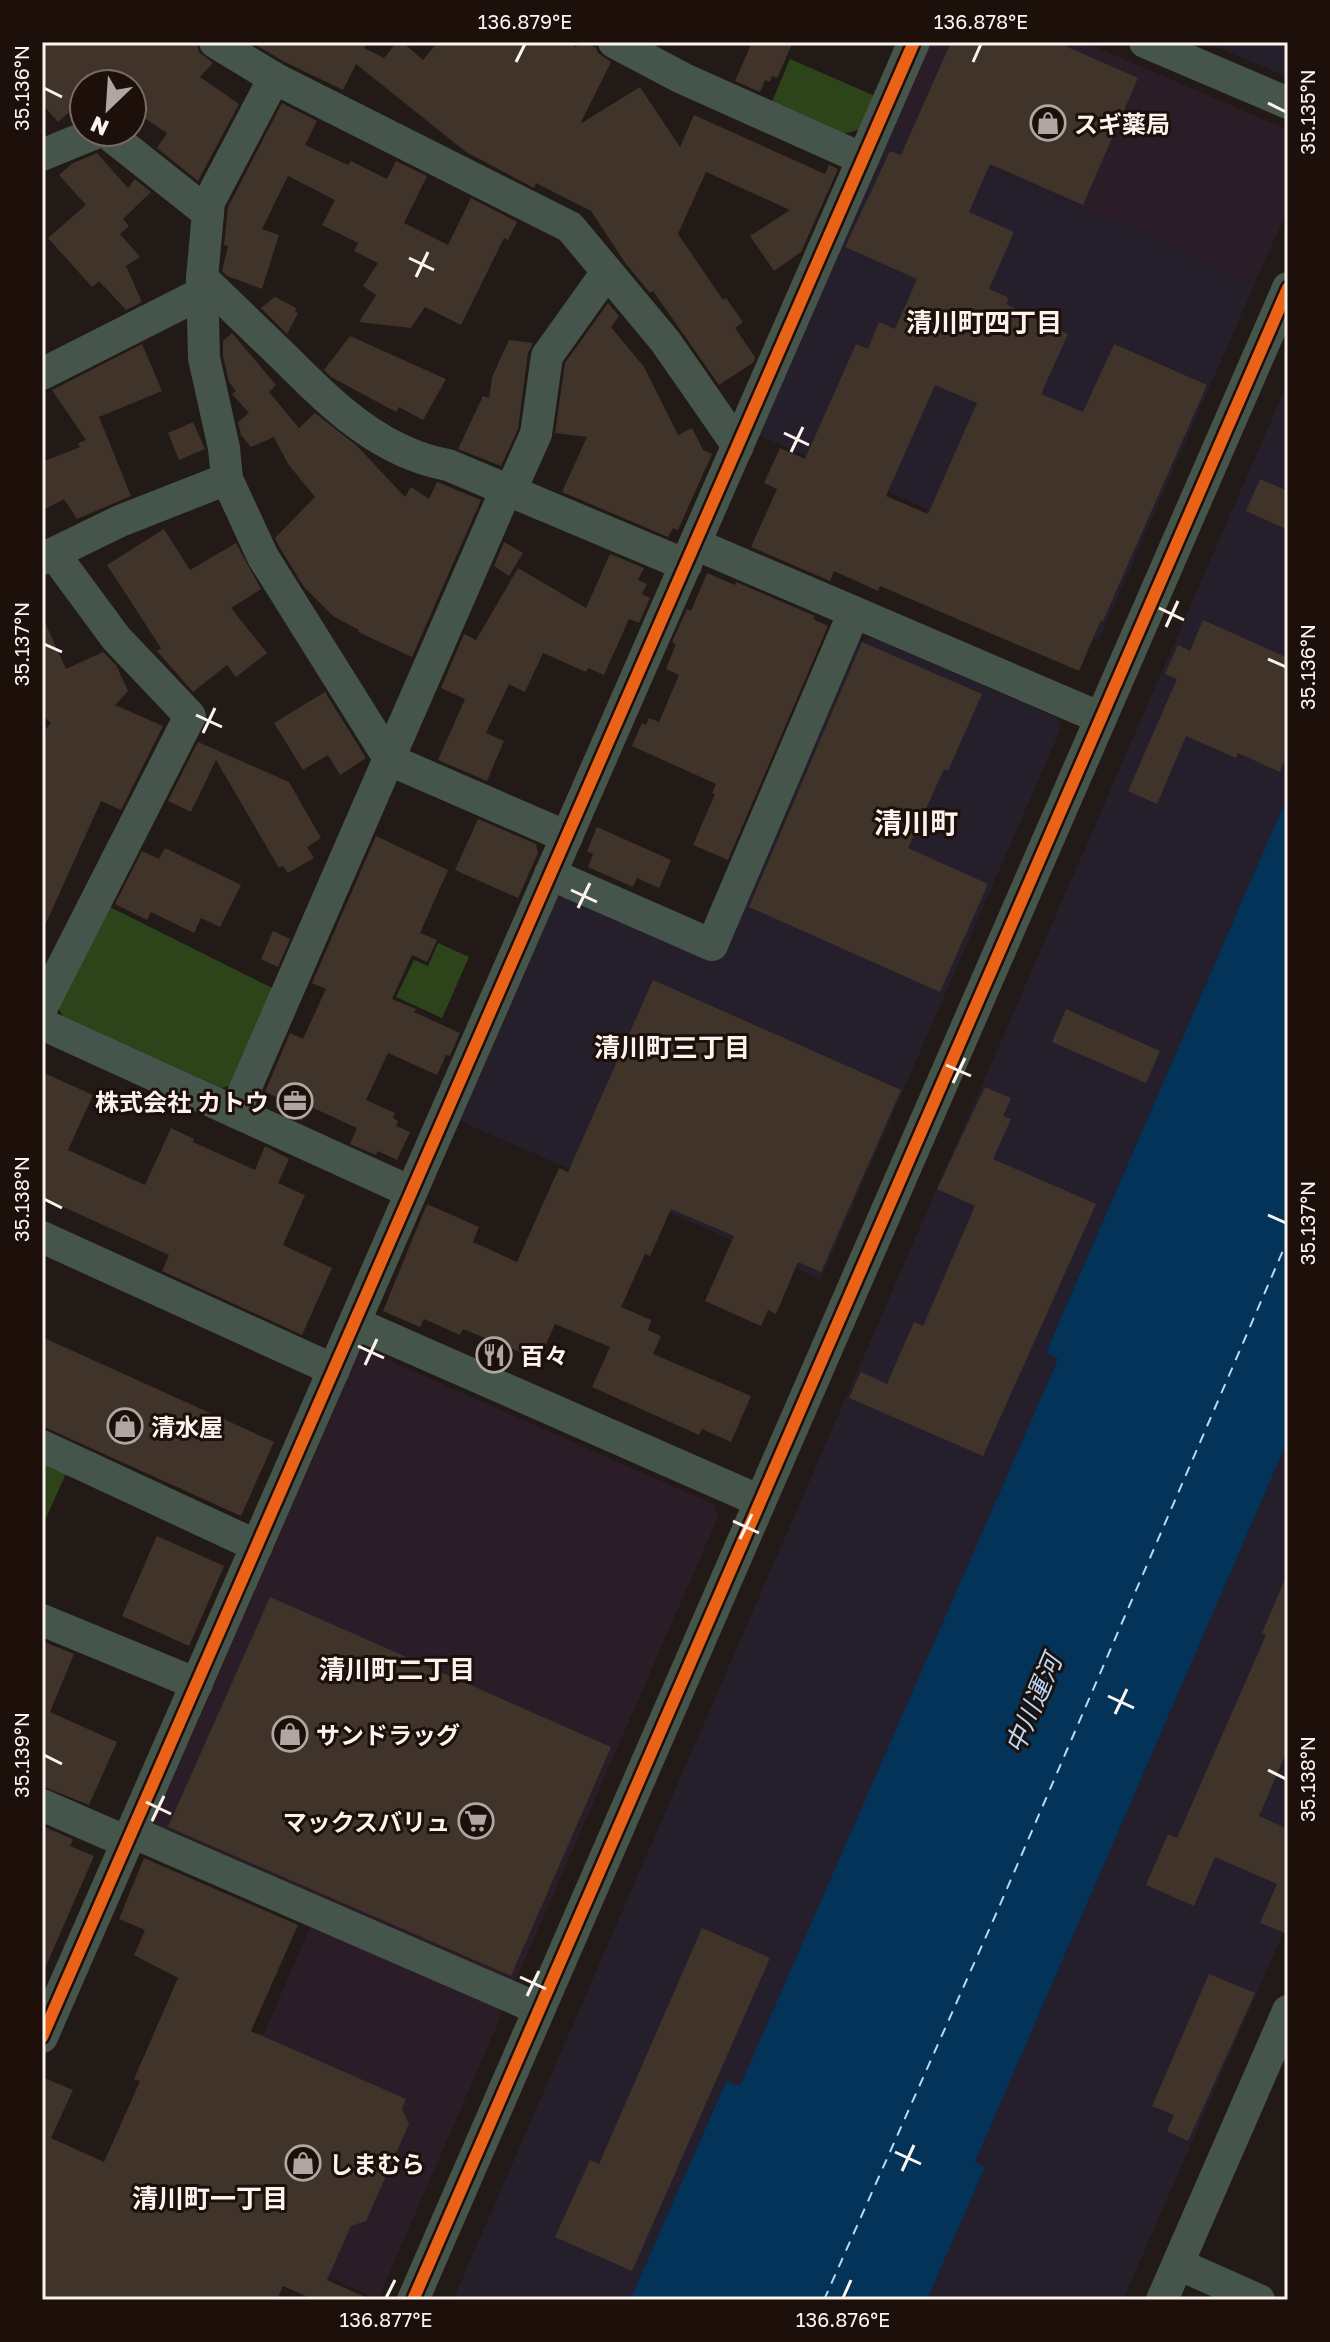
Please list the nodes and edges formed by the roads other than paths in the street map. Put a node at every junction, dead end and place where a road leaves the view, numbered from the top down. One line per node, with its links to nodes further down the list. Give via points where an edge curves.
1 (215, 42): 5 (street)
2 (614, 42): 11 (street)
3 (914, 42): 11 (street)
4 (1145, 42): 7 (street)
5 (247, 51): 6 (street)
6 (274, 78): 12 (street); 13 (street, via 570,227)
7 (1288, 103)
8 (68, 144): 10 (street)
9 (126, 148): 12 (street)
10 (42, 155)
11 (863, 159): 17 (street)
12 (208, 213): 14 (street)
13 (607, 272): 17 (street, via 665,341); 19 (street, via 547,356 536,434)
14 (202, 285): 16 (street); 18 (street, via 204,358); 19 (street, via 359,427 420,460 448,465)
15 (1288, 288): 23 (street)
16 (42, 374)
17 (738, 446): 20 (street)
18 (227, 479): 21 (street, via 120,521); 24 (street, via 263,557)
19 (508, 491): 20 (street); 24 (street)
20 (690, 554): 22 (street); 25 (street)
21 (48, 557): 27 (street, via 190,716)
22 (854, 612): 23 (street); 26 (street, via 712,945)
23 (1101, 718): 35 (street)
24 (390, 760): 25 (street); 29 (street)
25 (567, 837): 26 (street)
26 (550, 874): 30 (street)
27 (42, 1007)
28 (42, 1024): 29 (street)
29 (235, 1112): 30 (street)
30 (411, 1192): 32 (street)
31 (42, 1237): 33 (street)
32 (355, 1323): 33 (street); 35 (street)
33 (334, 1370): 36 (street)
34 (42, 1446): 36 (street)
35 (760, 1501): 41 (street)
36 (257, 1546): 38 (street)
37 (42, 1620): 38 (street)
38 (197, 1684): 40 (street)
39 (42, 1805): 40 (street)
40 (130, 1837): 41 (street); 43 (street)
41 (539, 2009): 45 (street)
42 (1288, 2011): 44 (street)
43 (42, 2035)
44 (1178, 2264): 46 (street); 47 (street)
45 (413, 2300)
46 (1162, 2300)
47 (1259, 2300)

